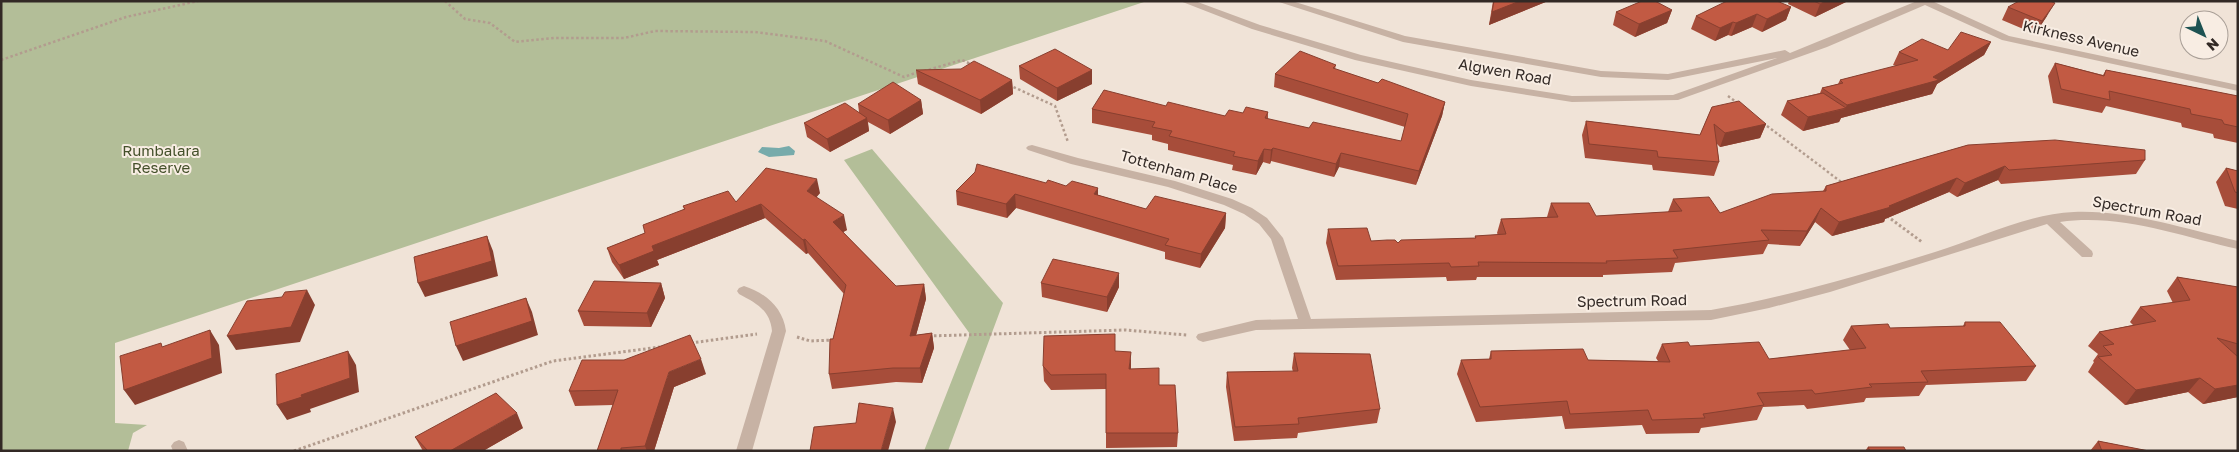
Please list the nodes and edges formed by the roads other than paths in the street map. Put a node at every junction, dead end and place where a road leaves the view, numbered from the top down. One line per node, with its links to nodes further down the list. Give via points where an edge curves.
1 (1185, 1): 4 (street, Algwen Road, via 1358,58 1471,83 1572,99 1674,98)
2 (1281, 1): 4 (street, Algwen Road, via 1403,39 1601,74 1668,77)
3 (1924, 2): 4 (street, Algwen Road); 5 (street, Kirkness Avenue, via 2006,38)
4 (1823, 45)
5 (2238, 88)
6 (1032, 148): 11 (street, Tottenham Place, via 1171,184 1248,211 1263,221 1277,238)
7 (2050, 220): 8 (street, Spectrum Road, via 2088,216 2117,219); 9 (street); 11 (street, Spectrum Road, via 1758,308 1711,315)
8 (2238, 245)
9 (2087, 254)
10 (744, 291): 13 (street, via 773,309 779,320 779,332)
11 (1306, 324): 12 (street, Spectrum Road, via 1256,325)
12 (1203, 337)
13 (744, 451)

